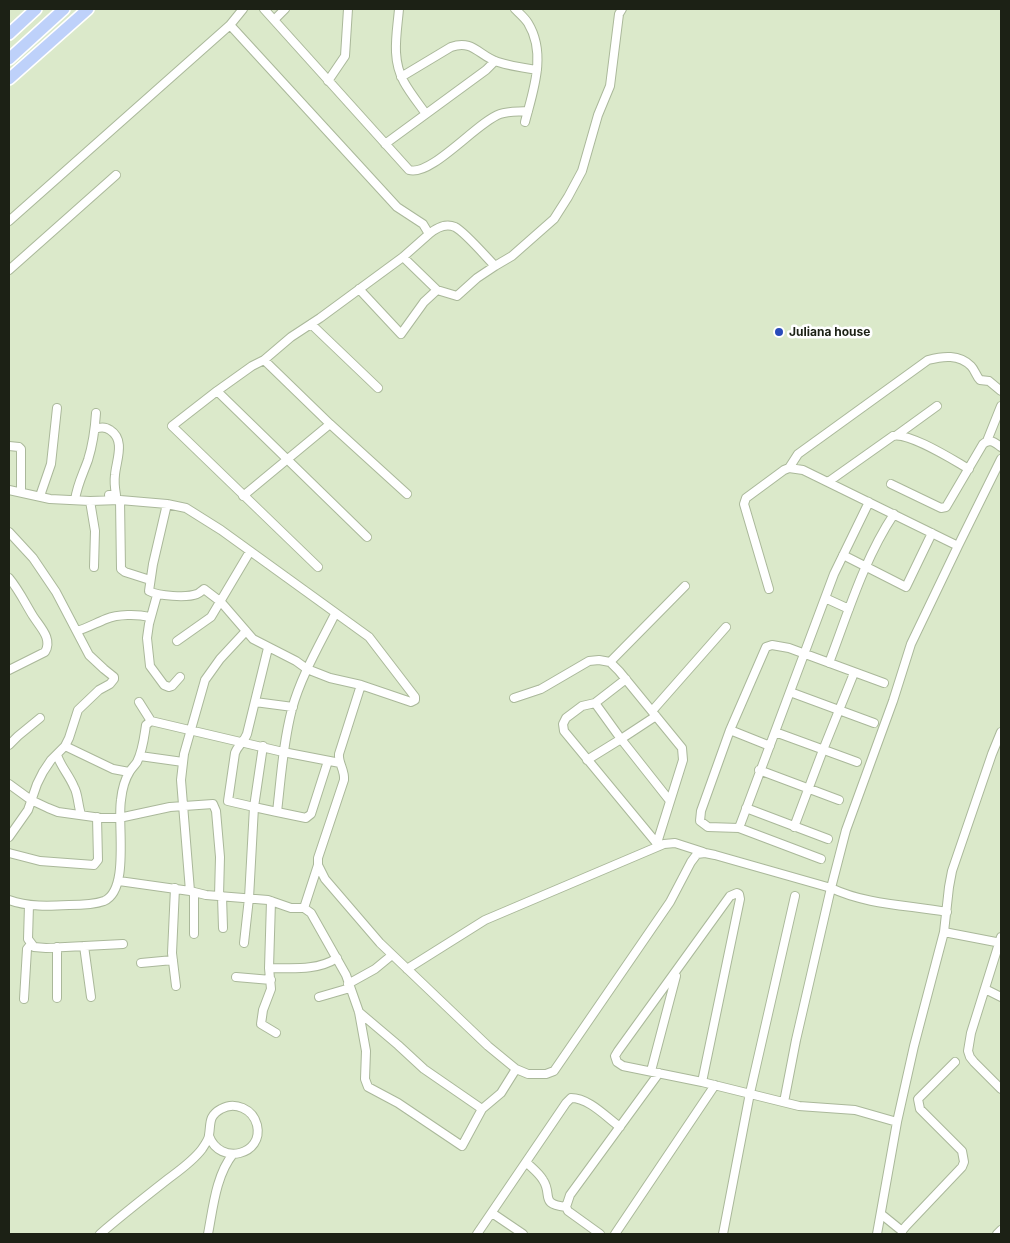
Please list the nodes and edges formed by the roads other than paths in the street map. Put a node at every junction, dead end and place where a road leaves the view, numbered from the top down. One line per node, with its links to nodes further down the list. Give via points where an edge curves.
1 (36, 9): 13 (highway)
2 (64, 9): 14 (highway)
3 (88, 9): 18 (highway)
4 (243, 9): 12 (street)
5 (264, 9): 11 (street)
6 (285, 9): 11 (street)
7 (348, 9): 19 (street, via 345,56)
8 (401, 9): 17 (street, via 395,52)
9 (515, 9): 16 (street, via 528,22 533,34)
10 (622, 9): 28 (street, via 610,86 598,114 582,170 554,218 512,256)
11 (274, 20): 19 (street)
12 (230, 25): 25 (street); 26 (street, via 397,207 423,224)
13 (9, 34)
14 (10, 60)
15 (495, 61): 16 (street); 17 (street, via 467,45 459,44); 21 (street)
16 (537, 70): 20 (street)
17 (402, 77): 21 (street)
18 (9, 79)
19 (328, 81): 23 (street)
20 (528, 111): 22 (street); 23 (street, via 500,114 418,171 408,170)
21 (426, 114): 23 (street)
22 (525, 122)
23 (385, 144)
24 (116, 175): 29 (street)
25 (9, 221)
26 (429, 234): 27 (street); 28 (street, via 436,228 455,227)
27 (403, 257): 30 (street); 31 (street)
28 (495, 266): 31 (street, via 457,296)
29 (9, 270)
30 (359, 289): 31 (street, via 401,334); 32 (street)
31 (437, 290)
32 (311, 324): 33 (street); 34 (street)
33 (264, 360): 35 (street); 41 (street)
34 (378, 388)
35 (217, 391): 47 (street); 57 (street, via 172,426)
36 (1001, 392): 49 (street, via 989,382 980,380 971,366 962,360 940,357 928,360 798,454)
37 (937, 406): 43 (street)
38 (1001, 406): 44 (street)
39 (57, 408): 56 (street, via 51,464)
40 (96, 413): 42 (street)
41 (330, 424): 47 (street); 55 (street)
42 (95, 429): 58 (street); 59 (street, via 109,429 120,444 115,475 116,495 106,495)
43 (897, 435): 50 (street, via 908,437); 51 (street)
44 (987, 441): 46 (street); 50 (street)
45 (9, 446): 54 (street, via 21,449)
46 (1001, 447)
47 (288, 458): 57 (street); 67 (street)
48 (1001, 459): 68 (street)
49 (789, 468): 51 (street, via 803,470); 77 (street, via 746,498 744,504)
50 (969, 469): 52 (street, via 944,508)
51 (828, 482): 62 (street)
52 (891, 484)
53 (9, 490): 54 (street)
54 (20, 492): 56 (street)
55 (407, 494)
56 (40, 496): 58 (street)
57 (243, 496): 72 (street)
58 (75, 500): 61 (street)
59 (100, 500): 60 (street); 61 (street)
60 (120, 500): 63 (street); 75 (street, via 122,569)
61 (90, 501): 71 (street, via 95,531)
62 (869, 502): 64 (street); 70 (street)
63 (167, 504): 69 (street, via 186,508); 75 (street)
64 (894, 514): 66 (street); 73 (street)
65 (9, 532): 85 (street, via 33,558)
66 (932, 533): 68 (street); 73 (street, via 906,587)
67 (368, 537)
68 (958, 546): 154 (street, via 911,644 846,830)
69 (249, 552): 80 (street); 82 (street)
70 (843, 555): 73 (street); 79 (street)
71 (94, 567)
72 (318, 567)
73 (866, 567): 81 (street)
74 (9, 578): 93 (street, via 42,627 48,647)
75 (150, 580): 78 (street, via 149,591)
76 (685, 586): 90 (street)
77 (769, 589)
78 (157, 595): 80 (street, via 197,594 204,589); 83 (street)
79 (825, 598): 81 (street); 89 (street)
80 (221, 602): 86 (street); 87 (street, via 212,617)
81 (849, 610): 91 (street)
82 (335, 614): 92 (street); 98 (street, via 369,638 415,700 411,702)
83 (150, 617): 85 (street, via 111,618); 95 (street, via 147,638 150,666 164,685 172,686)
84 (726, 627): 106 (street)
85 (76, 630): 117 (street, via 89,655 114,679 78,710)
86 (246, 631): 88 (street); 110 (street, via 205,680)
87 (177, 641)
88 (268, 648): 92 (street); 102 (street)
89 (805, 653): 91 (street); 99 (street); 111 (street, via 775,645 766,647)
90 (610, 662): 96 (street); 100 (street, via 589,661 541,689)
91 (829, 662): 94 (street)
92 (307, 669): 98 (street); 104 (street)
93 (9, 670)
94 (854, 673): 97 (street); 105 (street)
95 (180, 677)
96 (626, 679): 103 (street); 106 (street)
97 (884, 682)
98 (361, 685): 128 (street, via 339,754)
99 (790, 692): 105 (street); 112 (street)
100 (514, 698)
101 (139, 702): 108 (street)
102 (255, 702): 104 (street); 115 (street)
103 (595, 703): 114 (street); 124 (street, via 582,706 563,724 564,731)
104 (292, 707): 121 (street)
105 (838, 711): 109 (street); 120 (street)
106 (654, 714): 114 (street); 135 (street, via 683,753)
107 (40, 718): 116 (street)
108 (151, 721): 110 (street); 123 (street, via 146,725)
109 (874, 723)
110 (190, 730): 115 (street); 126 (street)
111 (730, 730): 119 (street); 144 (street, via 700,822 708,826)
112 (775, 732): 119 (street); 120 (street)
113 (1001, 732): 163 (street, via 952,871)
114 (621, 740): 124 (street); 135 (street)
115 (244, 742): 118 (street); 137 (street, via 235,753 228,801)
116 (9, 745)
117 (65, 746): 122 (street); 130 (street, via 113,769)
118 (264, 746): 121 (street); 137 (street)
119 (770, 746): 129 (street)
120 (823, 750): 127 (street); 132 (street)
121 (283, 752): 125 (street); 139 (street)
122 (57, 755): 133 (street, via 43,772); 140 (street, via 60,766 74,787)
123 (140, 756): 126 (street); 130 (street)
124 (587, 760): 147 (street)
125 (328, 761): 128 (street); 139 (street, via 309,818)
126 (183, 762): 136 (street)
127 (857, 762)
128 (340, 763): 151 (street, via 344,780)
129 (760, 770): 132 (street); 138 (street)
130 (129, 772): 142 (street, via 121,799)
131 (9, 784): 133 (street)
132 (808, 788): 134 (street); 143 (street)
133 (31, 800): 140 (street, via 58,812); 145 (street)
134 (839, 800)
135 (670, 801): 147 (street)
136 (183, 806): 142 (street); 155 (street); 156 (street, via 209,803 215,807)
137 (254, 807): 139 (street); 158 (street)
138 (746, 808): 143 (street); 144 (street)
139 (277, 812)
140 (81, 814): 141 (street)
141 (97, 817): 142 (street); 148 (street, via 98,860 94,865 40,861)
142 (120, 818): 152 (street)
143 (794, 827): 146 (street)
144 (739, 828): 150 (street)
145 (9, 837)
146 (828, 839)
147 (658, 845): 149 (street, via 675,843); 178 (street, via 485,920)
148 (9, 853)
149 (705, 853): 154 (street); 193 (street, via 697,854 691,862 670,902 554,1071 537,1075)
150 (821, 859)
151 (318, 864): 162 (street); 173 (street, via 325,879)
152 (119, 881): 153 (street); 161 (street, via 108,898 98,902)
153 (175, 888): 155 (street); 175 (street)
154 (831, 888): 163 (street, via 862,899); 199 (street)
155 (192, 891): 156 (street, via 206,896); 166 (street)
156 (221, 896): 158 (street); 164 (street)
157 (795, 896): 198 (street)
158 (249, 898): 160 (street); 168 (street)
159 (9, 900): 161 (street)
160 (271, 901): 162 (street, via 291,908); 177 (street)
161 (29, 905): 169 (street, via 27,931)
162 (304, 908): 174 (street, via 311,913)
163 (947, 912): 165 (street)
164 (223, 928)
165 (944, 932): 167 (street); 201 (street)
166 (194, 934)
167 (1001, 941): 184 (street)
168 (244, 942)
169 (31, 944): 172 (street); 189 (street, via 27,949)
170 (123, 944): 171 (street)
171 (84, 946): 172 (street); 185 (street)
172 (57, 947): 188 (street)
173 (392, 955): 178 (street); 183 (street)
174 (337, 958): 177 (street, via 310,967); 183 (street)
175 (173, 960): 176 (street); 182 (street)
176 (140, 963)
177 (269, 968): 181 (street)
178 (407, 970): 193 (street)
179 (677, 971): 194 (street); 194 (street, via 615,1056 623,1066); 195 (street, via 730,896 739,894)
180 (236, 977): 181 (street)
181 (271, 980): 191 (street, via 261,1024)
182 (176, 986)
183 (349, 986): 186 (street); 190 (street)
184 (985, 989): 187 (street); 197 (street, via 968,1051 974,1062)
185 (91, 996)
186 (319, 997)
187 (1001, 997)
188 (57, 998)
189 (24, 999)
190 (359, 1012): 200 (street, via 424,1069); 200 (street, via 368,1087 462,1146)
191 (276, 1033)
192 (955, 1062): 210 (street, via 921,1095 918,1103 920,1110 962,1151 964,1162)
193 (516, 1069): 200 (street, via 501,1093)
194 (655, 1072): 195 (street); 202 (street)
195 (702, 1082): 196 (street)
196 (715, 1085): 198 (street); 216 (street)
197 (1001, 1089)
198 (750, 1093): 199 (street); 217 (street)
199 (784, 1102): 201 (street, via 855,1110)
200 (482, 1109)
201 (897, 1122): 208 (street)
202 (620, 1127): 205 (street, via 585,1101 571,1098); 206 (street, via 570,1195)
203 (209, 1136): 204 (street, via 218,1149); 204 (street, via 211,1120 218,1111 233,1106 248,1111 257,1124 257,1135 248,1149); 211 (street, via 188,1163)
204 (233, 1154): 212 (street, via 222,1174)
205 (526, 1162): 206 (street, via 543,1179 550,1202); 207 (street)
206 (566, 1207): 215 (street)
207 (492, 1213): 213 (street); 214 (street)
208 (881, 1214): 210 (street); 218 (street)
209 (1001, 1230): 219 (street)
210 (902, 1233)
211 (100, 1234)
212 (208, 1234)
213 (476, 1234)
214 (523, 1234)
215 (600, 1234)
216 (615, 1234)
217 (723, 1234)
218 (877, 1234)
219 (997, 1234)

